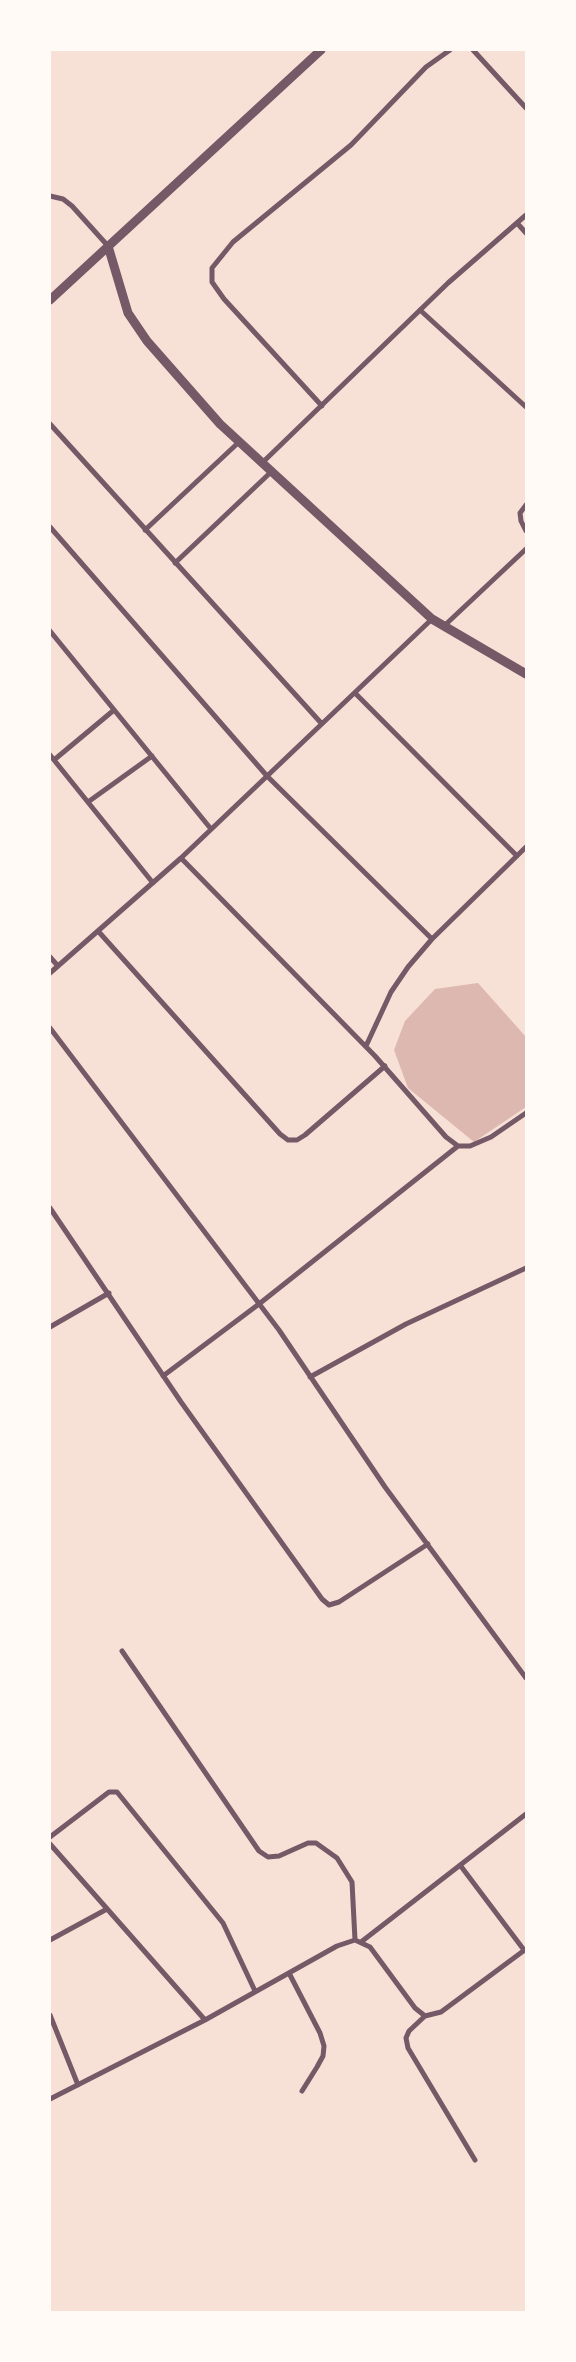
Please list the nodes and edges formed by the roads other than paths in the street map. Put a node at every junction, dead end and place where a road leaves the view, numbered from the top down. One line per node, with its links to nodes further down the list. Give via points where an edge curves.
1 (321, 50): 9 (street)
2 (450, 50): 12 (street, via 426,67 351,145 233,242 212,268 212,282 224,299)
3 (473, 50): 4 (street)
4 (526, 108)
5 (50, 196): 9 (street, via 63,199 72,206)
6 (526, 215): 7 (street)
7 (517, 223): 8 (street); 11 (street)
8 (526, 233)
9 (108, 246): 10 (street); 15 (street, via 128,313 147,342)
10 (50, 300)
11 (420, 310): 12 (street); 13 (street)
12 (322, 406): 16 (street)
13 (526, 407)
14 (50, 424): 20 (street)
15 (239, 442): 16 (street); 20 (street)
16 (262, 463): 17 (street)
17 (271, 472): 23 (street); 24 (street)
18 (526, 505): 21 (street, via 520,513)
19 (50, 527): 33 (street)
20 (145, 530): 23 (street)
21 (526, 531)
22 (526, 549): 25 (street)
23 (175, 563): 30 (street)
24 (432, 619): 25 (street); 28 (street)
25 (444, 626): 27 (street)
26 (50, 632): 29 (street)
27 (526, 674)
28 (354, 693): 30 (street); 37 (street)
29 (114, 710): 31 (street); 32 (street)
30 (322, 724): 33 (street)
31 (152, 756): 34 (street); 35 (street)
32 (52, 757): 34 (street)
33 (267, 776): 35 (street); 41 (street)
34 (88, 802): 39 (street)
35 (212, 829): 38 (street)
36 (526, 847): 37 (street)
37 (516, 856): 41 (street)
38 (181, 858): 39 (street); 46 (street)
39 (153, 883): 40 (street)
40 (98, 931): 43 (street); 47 (street, via 288,1140 297,1140 305,1135)
41 (432, 939): 46 (street, via 391,992)
42 (50, 957): 43 (street)
43 (58, 966): 44 (street)
44 (50, 973)
45 (50, 1028): 53 (street)
46 (366, 1046): 47 (street)
47 (384, 1066): 49 (street, via 446,1137)
48 (526, 1113): 49 (street, via 491,1137 470,1146)
49 (458, 1146): 53 (street)
50 (50, 1208): 52 (street)
51 (526, 1268): 56 (street, via 406,1324)
52 (109, 1292): 54 (street); 55 (street)
53 (259, 1304): 55 (street); 56 (street)
54 (50, 1326)
55 (164, 1376): 57 (street, via 241,1488 329,1605 339,1602)
56 (310, 1377): 57 (street)
57 (428, 1544): 59 (street)
58 (122, 1651): 66 (street, via 259,1851 268,1857 279,1856 308,1843 316,1843 337,1858 352,1882)
59 (526, 1678)
60 (526, 1814): 63 (street)
61 (50, 1837): 70 (street, via 109,1792 117,1792 223,1923)
62 (50, 1844): 64 (street)
63 (460, 1865): 67 (street); 68 (street)
64 (107, 1909): 65 (street); 73 (street)
65 (50, 1940)
66 (355, 1940): 67 (street); 69 (street)
67 (361, 1942): 72 (street, via 370,1947 415,2008)
68 (525, 1949): 72 (street, via 441,2012)
69 (289, 1972): 70 (street); 75 (street, via 324,2046 323,2056)
70 (255, 1991): 73 (street)
71 (50, 2015): 74 (street)
72 (425, 2016): 77 (street, via 409,2031 406,2038 408,2048)
73 (204, 2020): 74 (street)
74 (78, 2085): 76 (street)
75 (302, 2091)
76 (50, 2099)
77 (475, 2160)

